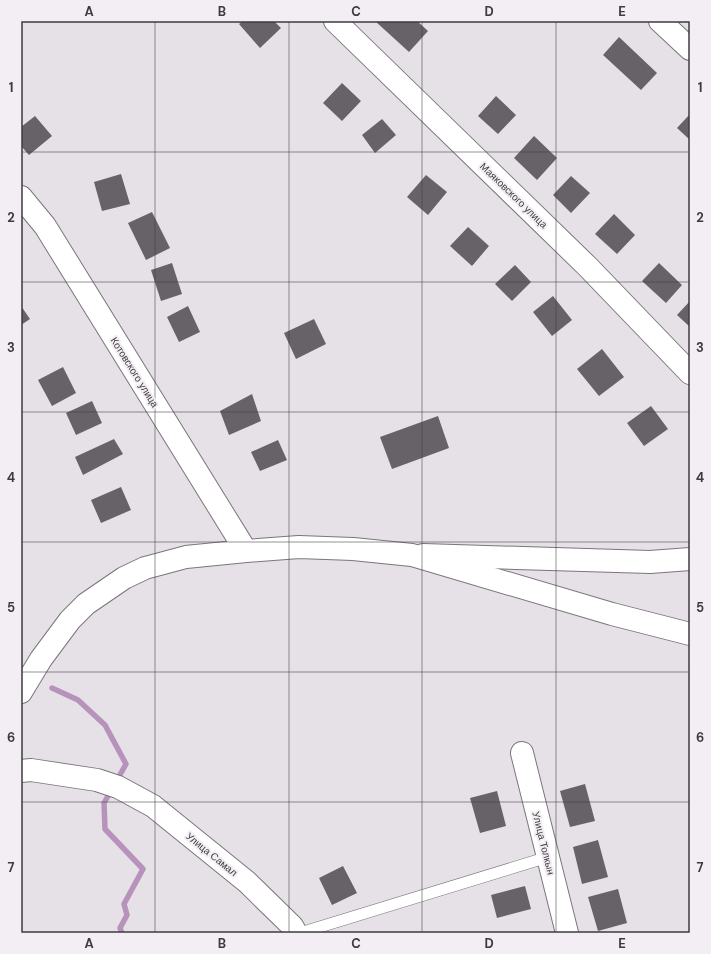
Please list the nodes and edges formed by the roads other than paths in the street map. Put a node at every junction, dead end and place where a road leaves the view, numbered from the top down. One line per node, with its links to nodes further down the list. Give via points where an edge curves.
1 (335, 21): 5 (street, Маяковского улица, via 588,267)
2 (660, 21): 3 (street)
3 (690, 49)
4 (21, 197): 6 (street, Котовского улица, via 45,226)
5 (690, 373)
6 (246, 550): 7 (street, via 299,547); 10 (street, via 186,557 145,568 124,578 86,604 70,620 41,659)
7 (412, 555): 8 (street, via 650,562); 9 (street, via 612,614)
8 (690, 559)
9 (690, 634)
10 (21, 692)
11 (522, 753): 13 (street, Улица Толкын)
12 (21, 771): 14 (street, Улица Самал, via 31,770 97,780 118,786 153,806 241,877 292,926)
13 (548, 857): 15 (lane); 16 (street, Улица Толкын)
14 (296, 933)
15 (300, 933)
16 (567, 933)

